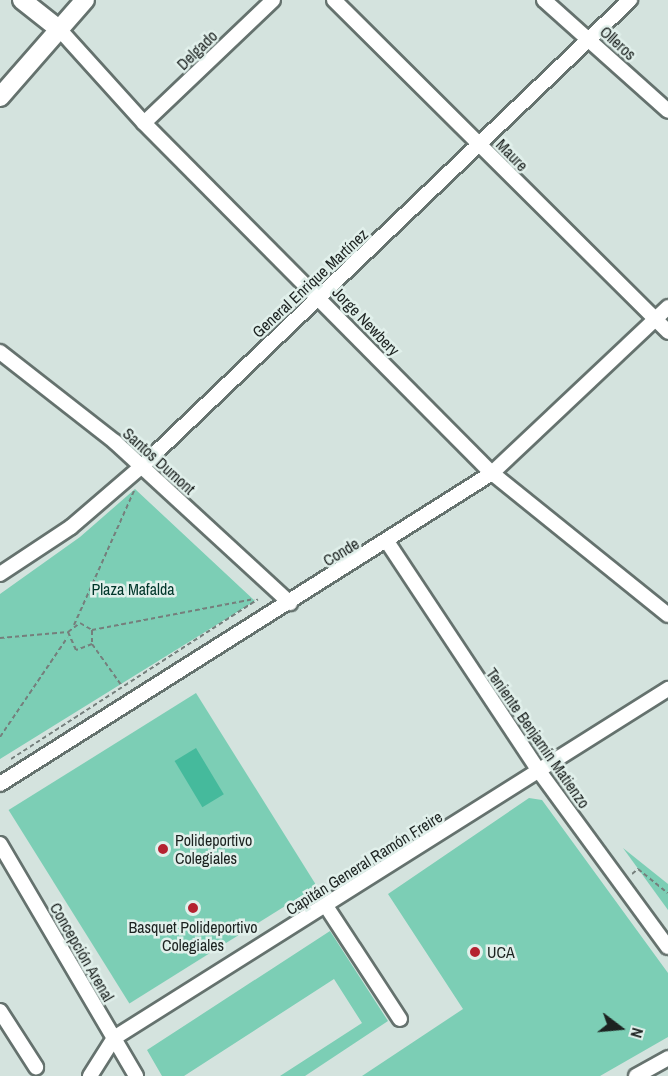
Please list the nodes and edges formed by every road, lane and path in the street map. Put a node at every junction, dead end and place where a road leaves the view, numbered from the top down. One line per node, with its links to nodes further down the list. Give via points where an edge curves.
1 (22, 0): 7 (main road)
2 (85, 0): 7 (main road)
3 (273, 0): 11 (street, Delgado)
4 (334, 0): 12 (street, Maure)
5 (544, 0): 8 (street, Olleros)
6 (630, 0): 8 (street, General Enrique Martínez)
7 (60, 30): 9 (main road); 11 (street, Jorge Newbery)
8 (590, 39): 10 (street, Olleros); 12 (street, General Enrique Martínez)
9 (0, 97)
10 (668, 111)
11 (144, 123): 13 (street, Jorge Newbery)
12 (480, 145): 13 (street, General Enrique Martínez); 15 (street, Maure)
13 (319, 297): 18 (street, General Enrique Martínez); 19 (street, Jorge Newbery)
14 (668, 307): 15 (street, Conde)
15 (655, 320): 16 (street, Maure); 19 (street, Conde)
16 (668, 332)
17 (0, 352): 18 (street, Santos Dumont)
18 (142, 466): 22 (street, General Enrique Martínez, via 71,527); 23 (street, Santos Dumont)
19 (492, 473): 21 (street, Conde); 26 (street, Jorge Newbery)
20 (122, 495): 25 (path, via 139,480)
21 (388, 543): 23 (street, Conde); 37 (street, Teniente Benjamín Matienzo)
22 (0, 574)
23 (290, 603): 38 (street, Conde)
24 (77, 612): 25 (path)
25 (82, 615): 27 (path)
26 (668, 615)
27 (74, 625): 28 (path); 29 (path)
28 (92, 630): 32 (path); 33 (path, via 258,599)
29 (68, 632): 30 (path); 31 (path)
30 (0, 638)
31 (67, 638): 32 (path, via 76,650); 35 (path)
32 (92, 645): 33 (path)
33 (122, 686): 36 (path)
34 (668, 689): 37 (street, Capitán General Ramón Freire)
35 (0, 737)
36 (9, 760)
37 (539, 771): 40 (street, Teniente Benjamín Matienzo); 42 (street, Capitán General Ramón Freire)
38 (0, 784)
39 (0, 844): 46 (street, Concepción Arenal)
40 (621, 883): 41 (path, via 638,869); 43 (street, Teniente Benjamín Matienzo)
41 (668, 893)
42 (326, 906): 45 (street); 46 (street, Capitán General Ramón Freire)
43 (668, 947)
44 (0, 1011): 48 (street)
45 (400, 1019)
46 (114, 1038): 49 (street, Capitán General Ramón Freire); 50 (street, Concepción Arenal)
47 (668, 1058): 51 (street)
48 (36, 1067)
49 (90, 1076)
50 (136, 1076)
51 (636, 1076)

